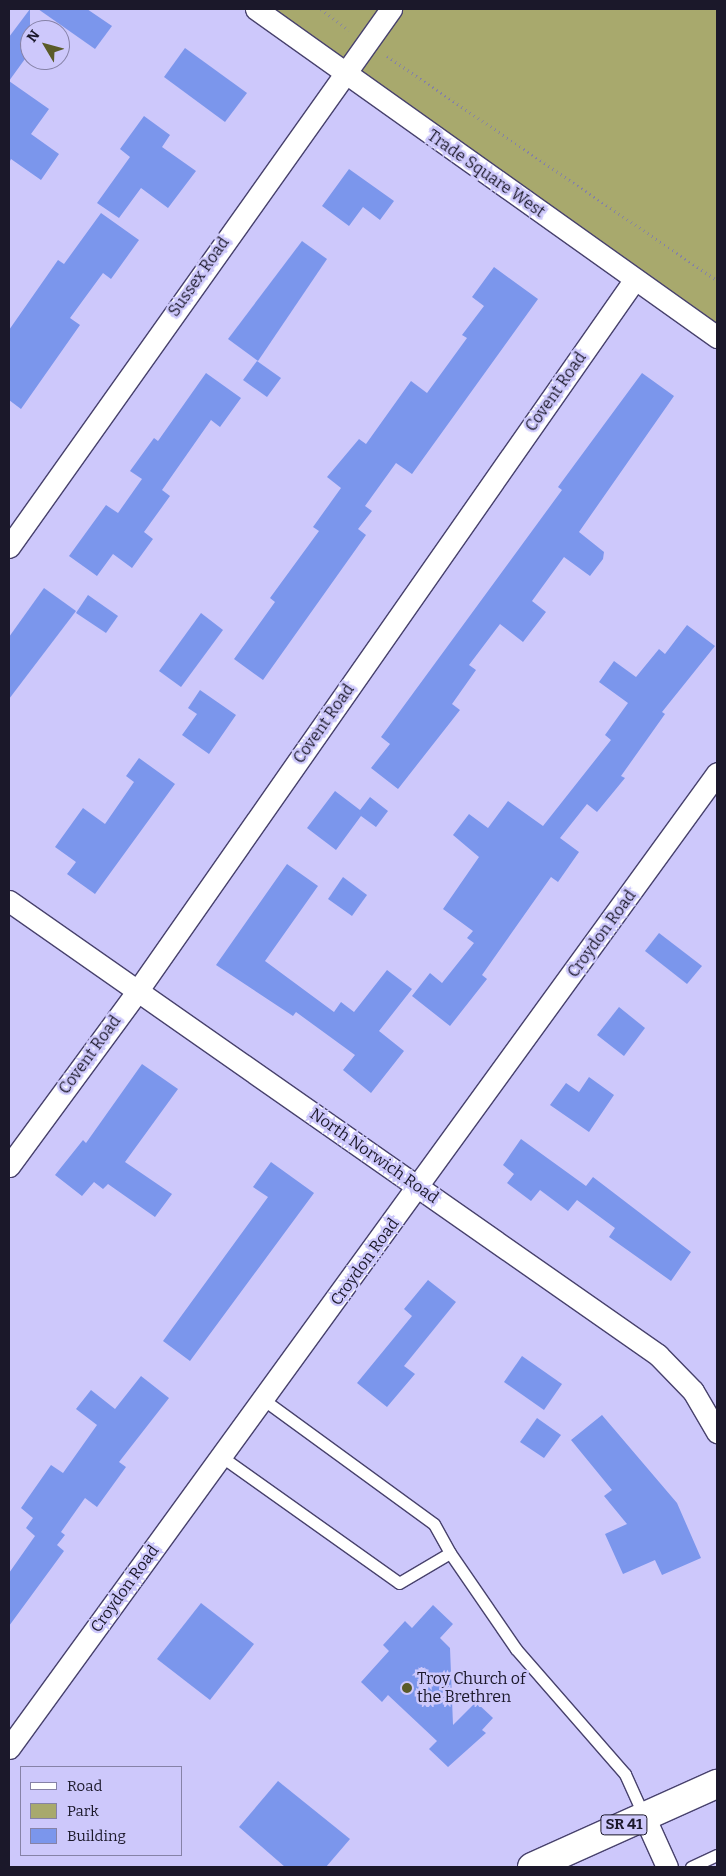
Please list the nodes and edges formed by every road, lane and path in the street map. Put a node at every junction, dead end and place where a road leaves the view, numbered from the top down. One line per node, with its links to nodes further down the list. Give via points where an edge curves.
1 (256, 9): 5 (street, Trade Square West)
2 (321, 9): 4 (path)
3 (391, 9): 4 (street, Sussex Road)
4 (366, 42): 5 (street, Sussex Road); 7 (path)
5 (343, 72): 6 (street, Trade Square West); 9 (street, Sussex Road)
6 (635, 279): 8 (street, Trade Square West); 12 (street, Covent Road)
7 (717, 280)
8 (717, 337)
9 (9, 547)
10 (717, 773): 14 (street, Croydon Road)
11 (9, 901): 12 (street, North Norwich Road)
12 (136, 993): 13 (street, Covent Road); 14 (street, North Norwich Road)
13 (9, 1166)
14 (419, 1187): 15 (street, Croydon Road); 16 (street, North Norwich Road, via 658,1355 693,1392)
15 (264, 1400): 17 (street, Croydon Road); 18 (lane, via 434,1524)
16 (717, 1432)
17 (222, 1457): 18 (lane, via 399,1582); 19 (street, Croydon Road)
18 (450, 1553): 21 (lane, via 516,1649 625,1774)
19 (9, 1748)
20 (717, 1784): 21 (main road, SR 41)
21 (644, 1816): 23 (main road, SR 41); 24 (street)
22 (717, 1855): 25 (lane)
23 (532, 1867)
24 (667, 1867)
25 (691, 1867)

